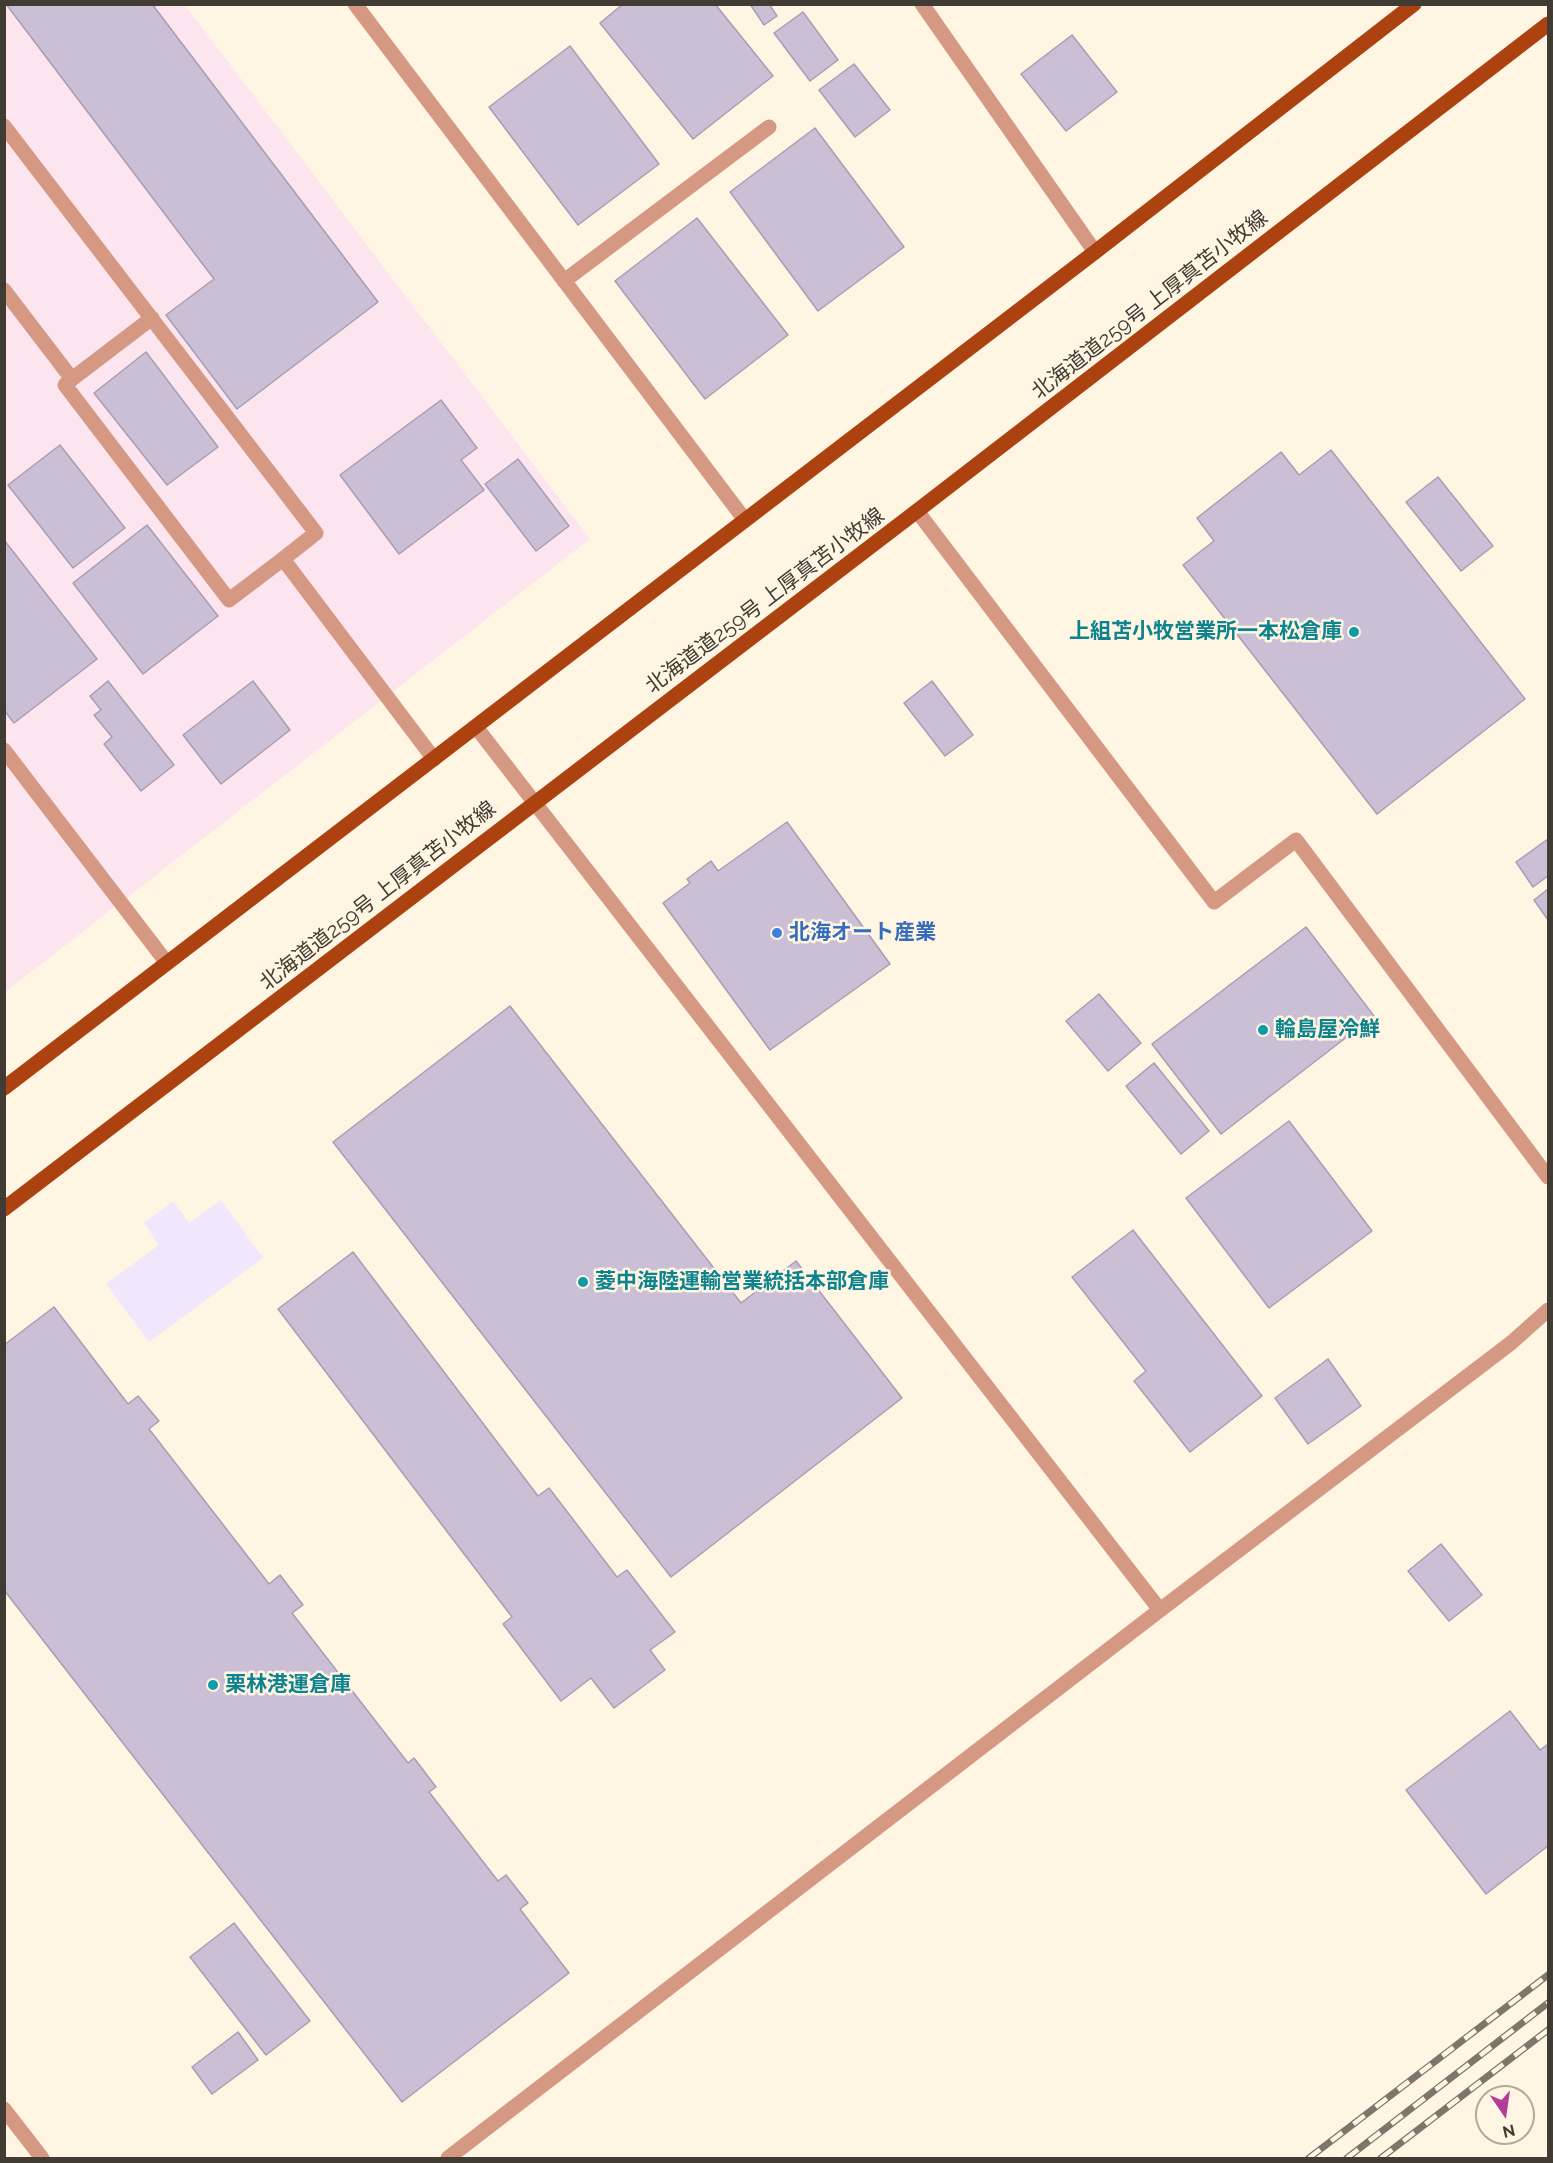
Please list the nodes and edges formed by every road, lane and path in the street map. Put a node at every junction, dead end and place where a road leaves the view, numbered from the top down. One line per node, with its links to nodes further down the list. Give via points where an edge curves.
1 (355, 4): 8 (street)
2 (922, 4): 7 (street)
3 (1414, 4): 7 (main road)
4 (1548, 24): 12 (main road, 北海道道259号 上厚真苫小牧線)
5 (4, 126): 10 (street)
6 (769, 127): 8 (street)
7 (1095, 252): 13 (main road)
8 (564, 281): 13 (street)
9 (4, 290): 11 (street)
10 (152, 318): 11 (street); 14 (street, via 316,533)
11 (72, 379): 14 (street, via 65,385 229,600)
12 (917, 511): 18 (main road, 北海道道259号 上厚真苫小牧線); 21 (street, via 1214,902 1296,840)
13 (745, 520): 15 (main road)
14 (283, 559): 17 (street)
15 (476, 727): 17 (main road); 18 (street)
16 (4, 750): 19 (street)
17 (434, 759): 19 (main road)
18 (534, 803): 22 (main road, 北海道道259号 上厚真苫小牧線); 24 (street)
19 (167, 963): 20 (main road)
20 (4, 1088)
21 (1548, 1177)
22 (4, 1209)
23 (1548, 1310): 24 (street, via 1511,1343)
24 (1160, 1610): 27 (street)
25 (4, 2109): 26 (street)
26 (42, 2158)
27 (450, 2158)

